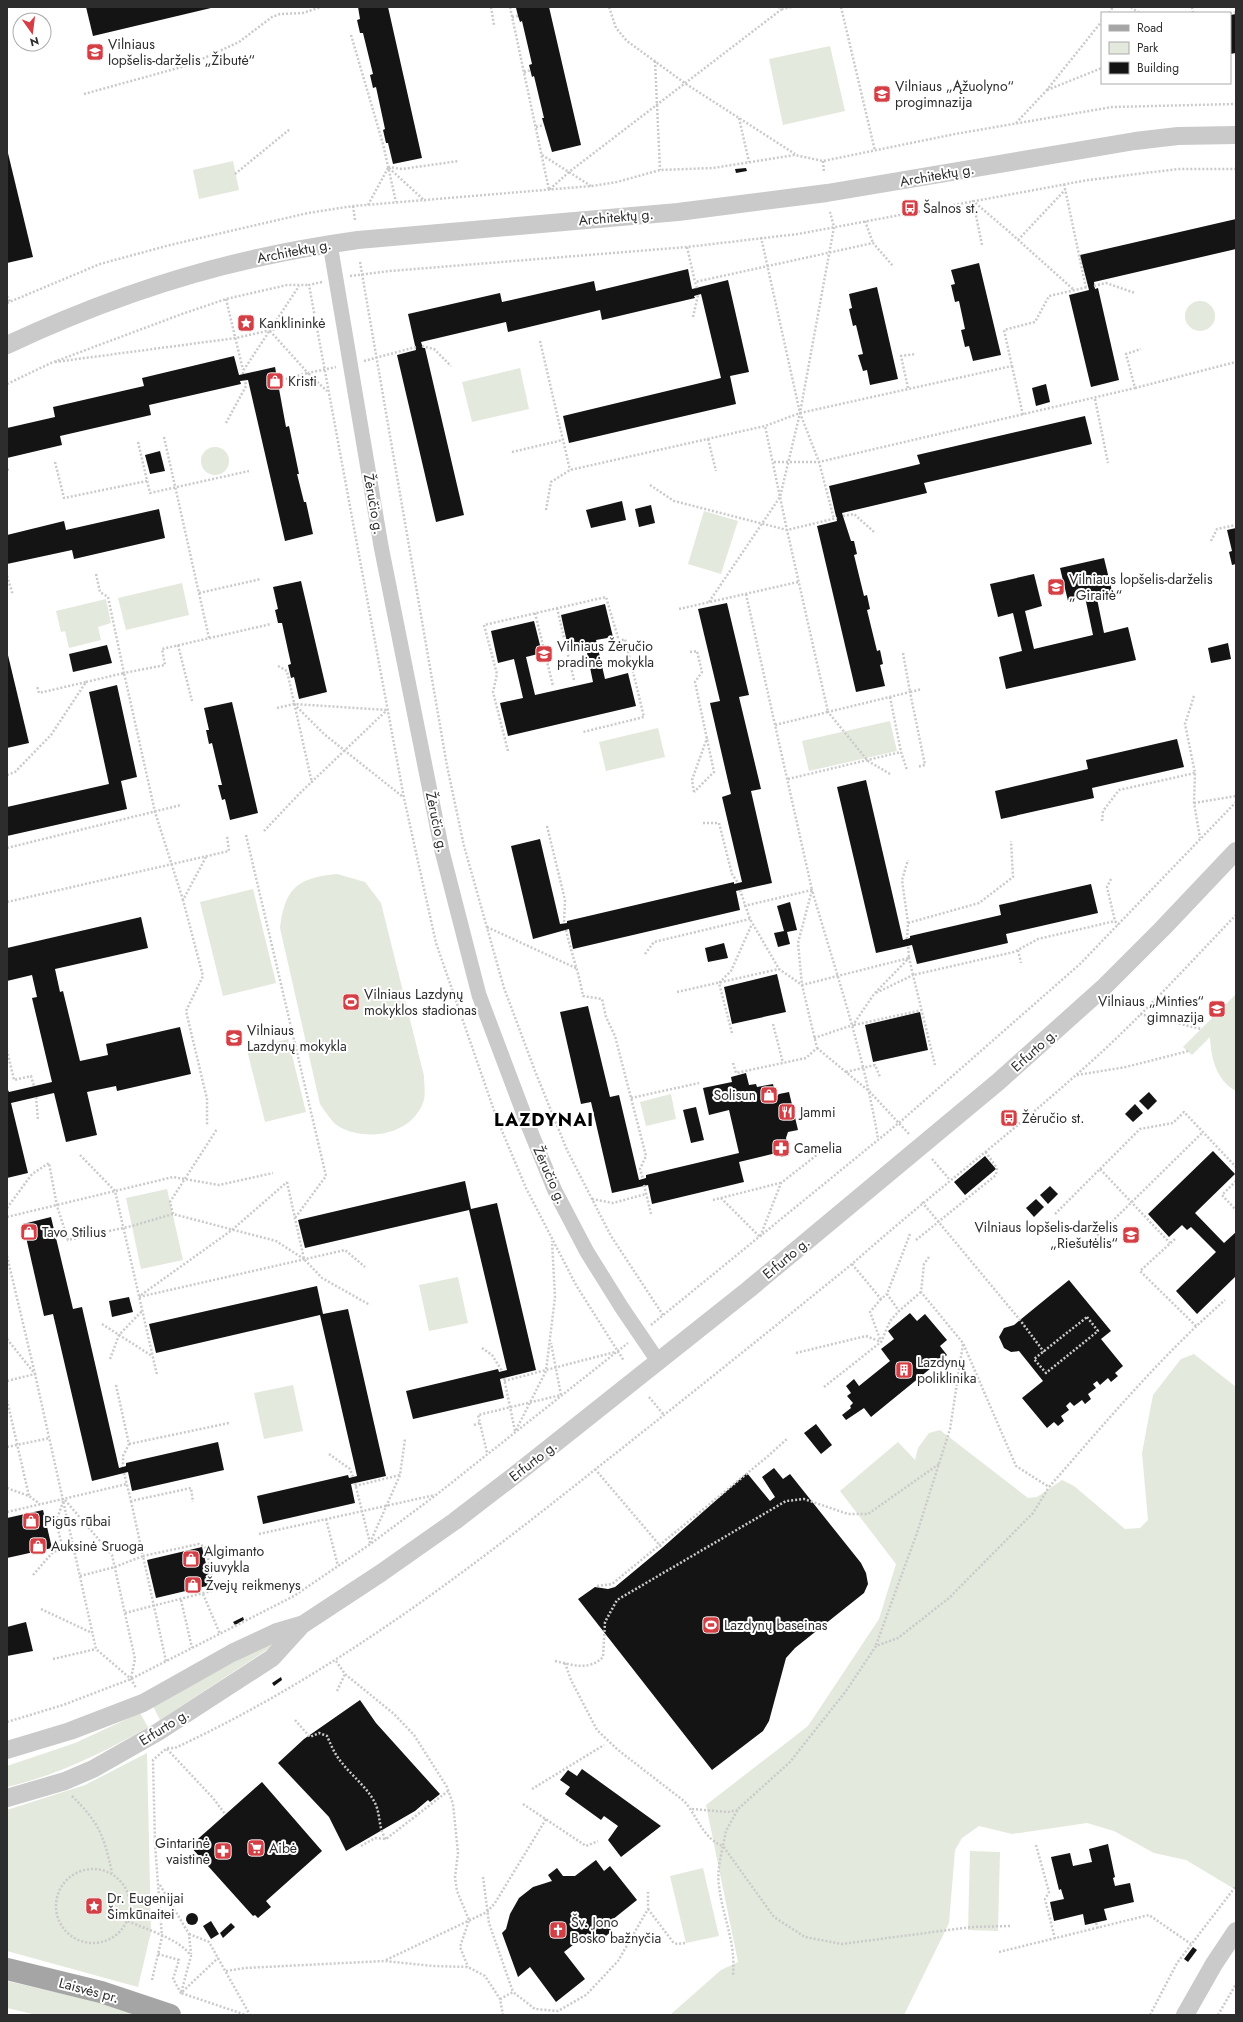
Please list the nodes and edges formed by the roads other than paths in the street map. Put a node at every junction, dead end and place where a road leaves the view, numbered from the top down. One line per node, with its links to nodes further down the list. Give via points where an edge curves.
1 (1236, 135): 2 (street, Architektų g., via 1178,136 1135,141 827,193 678,212)
2 (330, 244): 3 (street, Architektų g., via 253,259 181,278 112,300); 5 (street, Žėručio g., via 381,546 442,851 479,995 555,1191 588,1252)
3 (7, 345)
4 (1236, 851): 5 (street, Erfurto g., via 1103,988 998,1082 748,1290)
5 (658, 1361): 6 (street, Erfurto g., via 455,1522)
6 (302, 1625): 7 (street, Erfurto g., via 277,1632 232,1653 143,1703 70,1731); 8 (street, Erfurto g., via 272,1658 158,1732 93,1769 59,1783)
7 (7, 1750)
8 (7, 1798)
9 (1236, 1931): 12 (street)
10 (7, 1969): 11 (main road, Laisvės pr., via 101,1992)
11 (170, 2015)
12 (1185, 2015)

